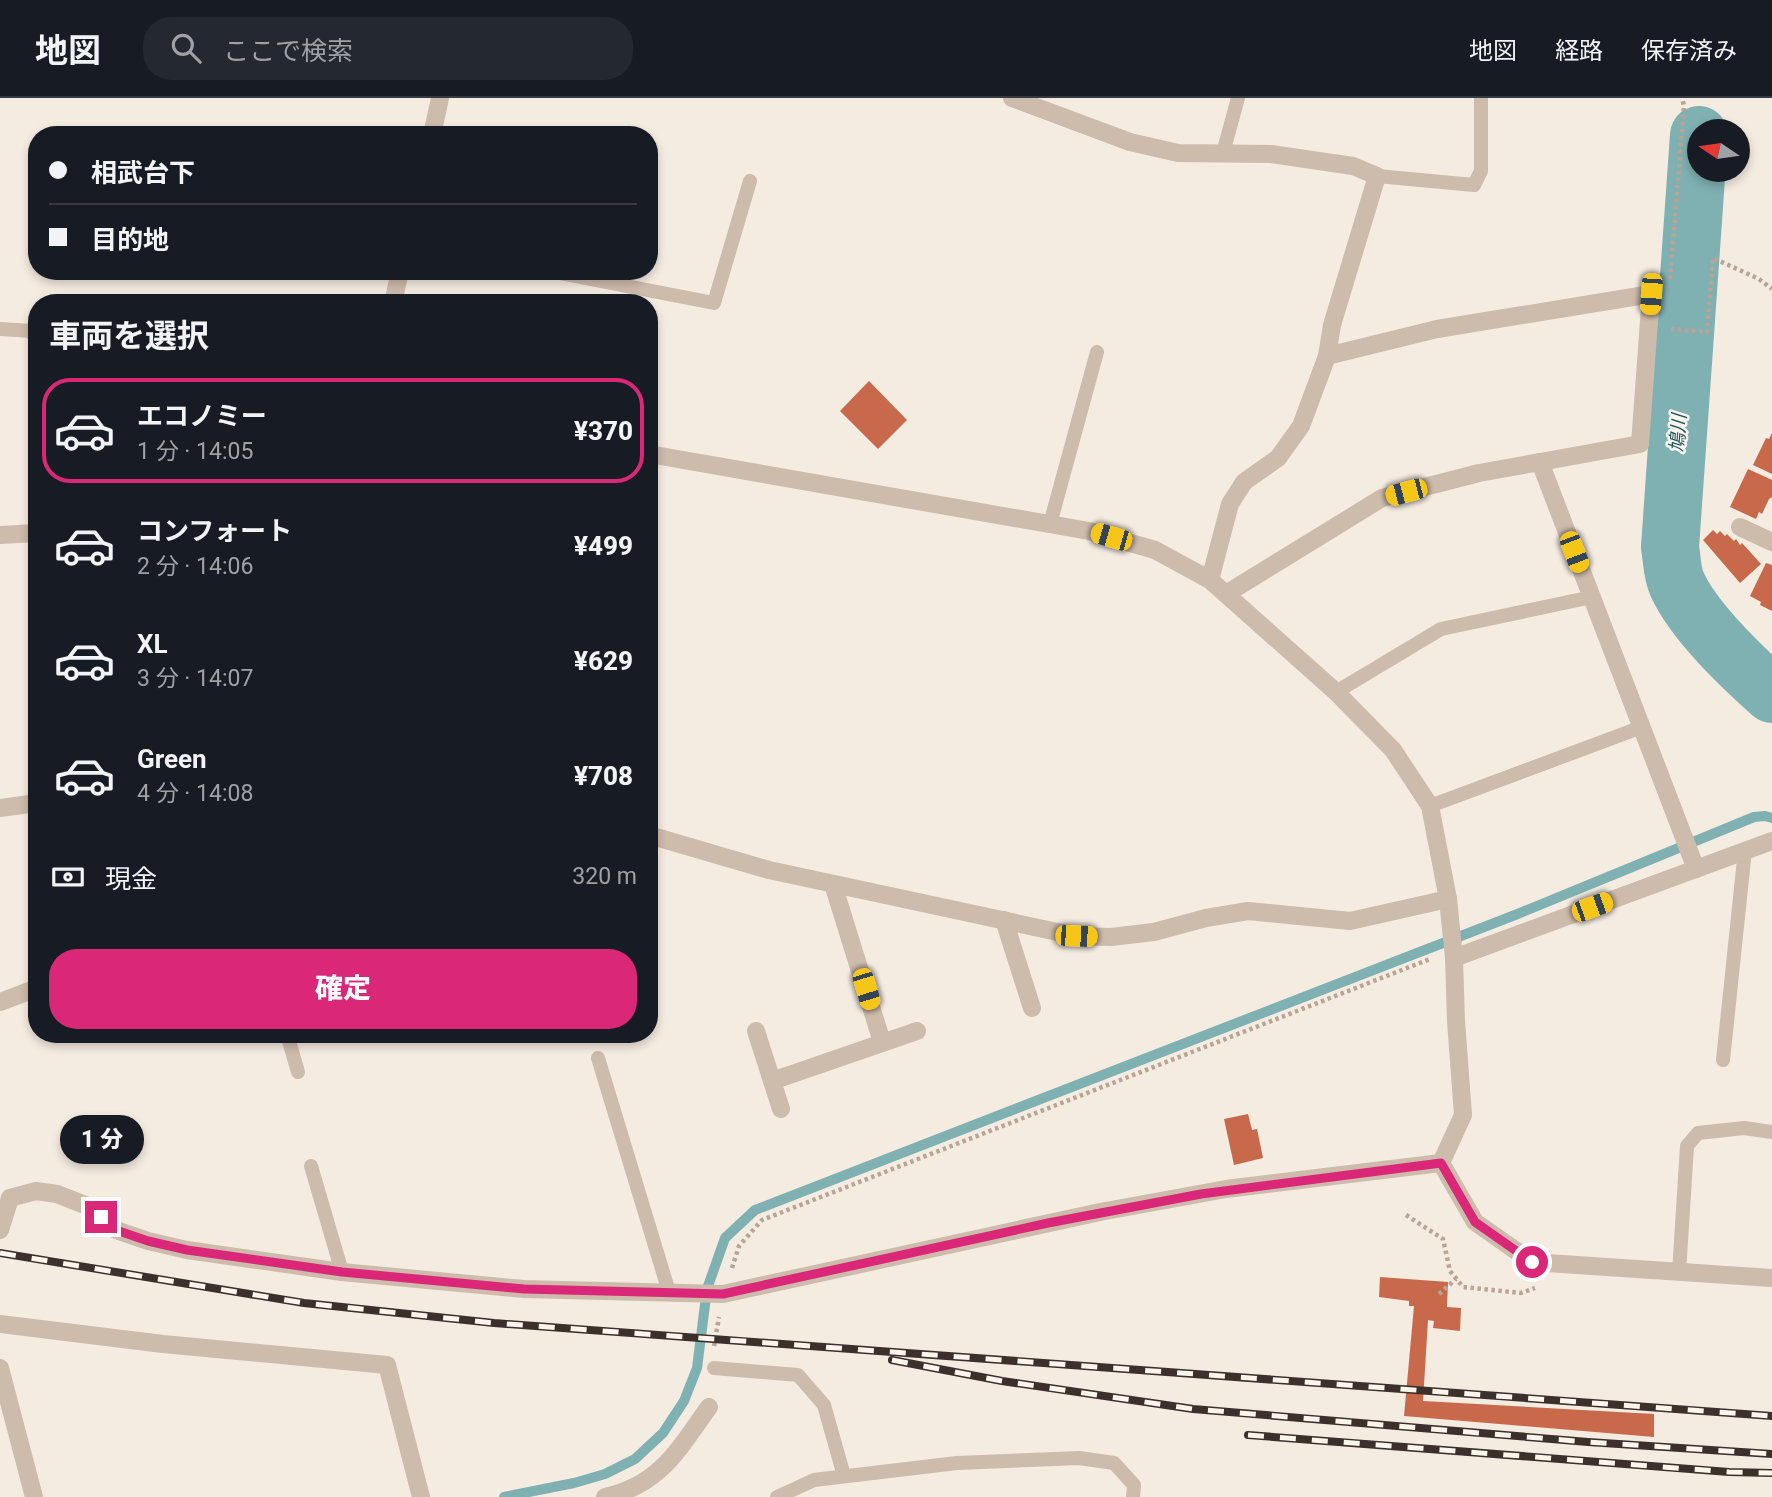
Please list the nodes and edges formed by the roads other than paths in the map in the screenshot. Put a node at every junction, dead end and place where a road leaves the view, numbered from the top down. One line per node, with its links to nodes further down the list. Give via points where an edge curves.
1 (440, 98): 5 (street)
2 (1012, 98): 6 (street, via 1130,142 1178,153)
3 (1238, 98): 6 (lane)
4 (1481, 98): 7 (lane, via 1481,171 1474,185)
5 (434, 126)
6 (1223, 153): 7 (street, via 1271,154 1353,166)
7 (1377, 176): 13 (street)
8 (750, 181): 9 (lane, via 715,303)
9 (596, 280)
10 (0, 329): 11 (lane)
11 (28, 331)
12 (1097, 352): 16 (lane)
13 (1327, 356): 15 (street, via 1437,329 1651,294 1640,444); 21 (street, via 1301,426 1278,458 1244,482 1230,504)
14 (658, 456): 16 (street)
15 (1540, 462): 22 (street, via 1382,498); 23 (street)
16 (1050, 524): 21 (street, via 1155,550)
17 (1740, 527): 20 (street)
18 (28, 533): 19 (street)
19 (0, 535)
20 (1772, 542)
21 (1210, 580): 22 (street)
22 (1226, 594): 24 (street)
23 (1592, 597): 24 (lane, via 1441,629); 25 (street)
24 (1336, 692): 27 (street, via 1392,750)
25 (1642, 727): 27 (lane); 32 (street)
26 (28, 804): 28 (street)
27 (1430, 806): 34 (street)
28 (0, 807)
29 (658, 838): 33 (street)
30 (1772, 841): 31 (street)
31 (1745, 850): 32 (street); 45 (lane)
32 (1694, 861): 36 (street)
33 (833, 884): 35 (street); 42 (street)
34 (1448, 899): 35 (street, via 1350,921 1248,911 1111,937 1076,936); 36 (street)
35 (1004, 920): 39 (street)
36 (1454, 953): 50 (street, via 1463,1115)
37 (28, 991): 38 (street)
38 (0, 1002)
39 (1032, 1008)
40 (756, 1031): 47 (street)
41 (917, 1031): 42 (street)
42 (882, 1042): 47 (street)
43 (290, 1043): 46 (lane)
44 (598, 1058): 57 (lane)
45 (1723, 1060)
46 (298, 1072)
47 (772, 1081): 48 (street)
48 (781, 1109)
49 (1772, 1132): 55 (lane, via 1744,1128 1698,1133 1687,1146)
50 (1441, 1163): 55 (street, via 1475,1222 1532,1262); 57 (street, via 1201,1194 721,1294)
51 (311, 1166): 54 (lane)
52 (5, 1193): 53 (street); 54 (street, via 57,1194 85,1205 116,1230 148,1241)
53 (0, 1230)
54 (342, 1272): 57 (street, via 524,1289)
55 (1679, 1273): 56 (street)
56 (1772, 1279)
57 (676, 1292)
58 (0, 1324): 64 (street, via 387,1365)
59 (0, 1367): 63 (street)
60 (713, 1367): 62 (lane, via 798,1375 824,1405)
61 (709, 1406): 65 (street, via 654,1477 629,1492)
62 (844, 1476): 66 (lane, via 814,1480); 67 (lane, via 957,1463 1079,1458 1114,1463 1134,1485)
63 (34, 1497)
64 (421, 1497)
65 (605, 1497)
66 (777, 1497)
67 (1133, 1497)

